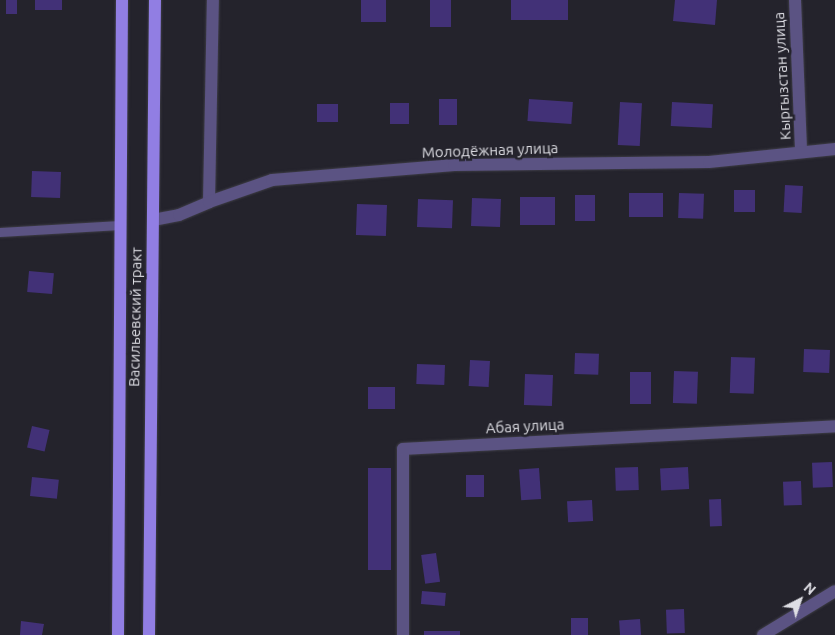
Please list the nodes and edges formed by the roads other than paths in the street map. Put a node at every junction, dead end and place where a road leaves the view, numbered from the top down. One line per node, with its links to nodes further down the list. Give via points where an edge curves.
1 (122, 0): 9 (main road, Васильевский тракт)
2 (155, 0): 8 (main road, Васильевский тракт)
3 (213, 0): 7 (street)
4 (795, 0): 6 (street, Кыргызстан улица)
5 (835, 149): 6 (street, Молодёжная улица)
6 (802, 151): 7 (street, Молодёжная улица, via 709,162 454,165 272,180)
7 (209, 202): 8 (street, Молодёжная улица, via 179,215)
8 (153, 220): 14 (main road, Васильевский тракт)
9 (120, 225): 10 (lane); 13 (main road, Васильевский тракт)
10 (0, 232)
11 (835, 426): 15 (street, Абая улица, via 402,449)
12 (835, 590): 16 (street)
13 (118, 635)
14 (148, 635)
15 (403, 635)
16 (763, 635)

